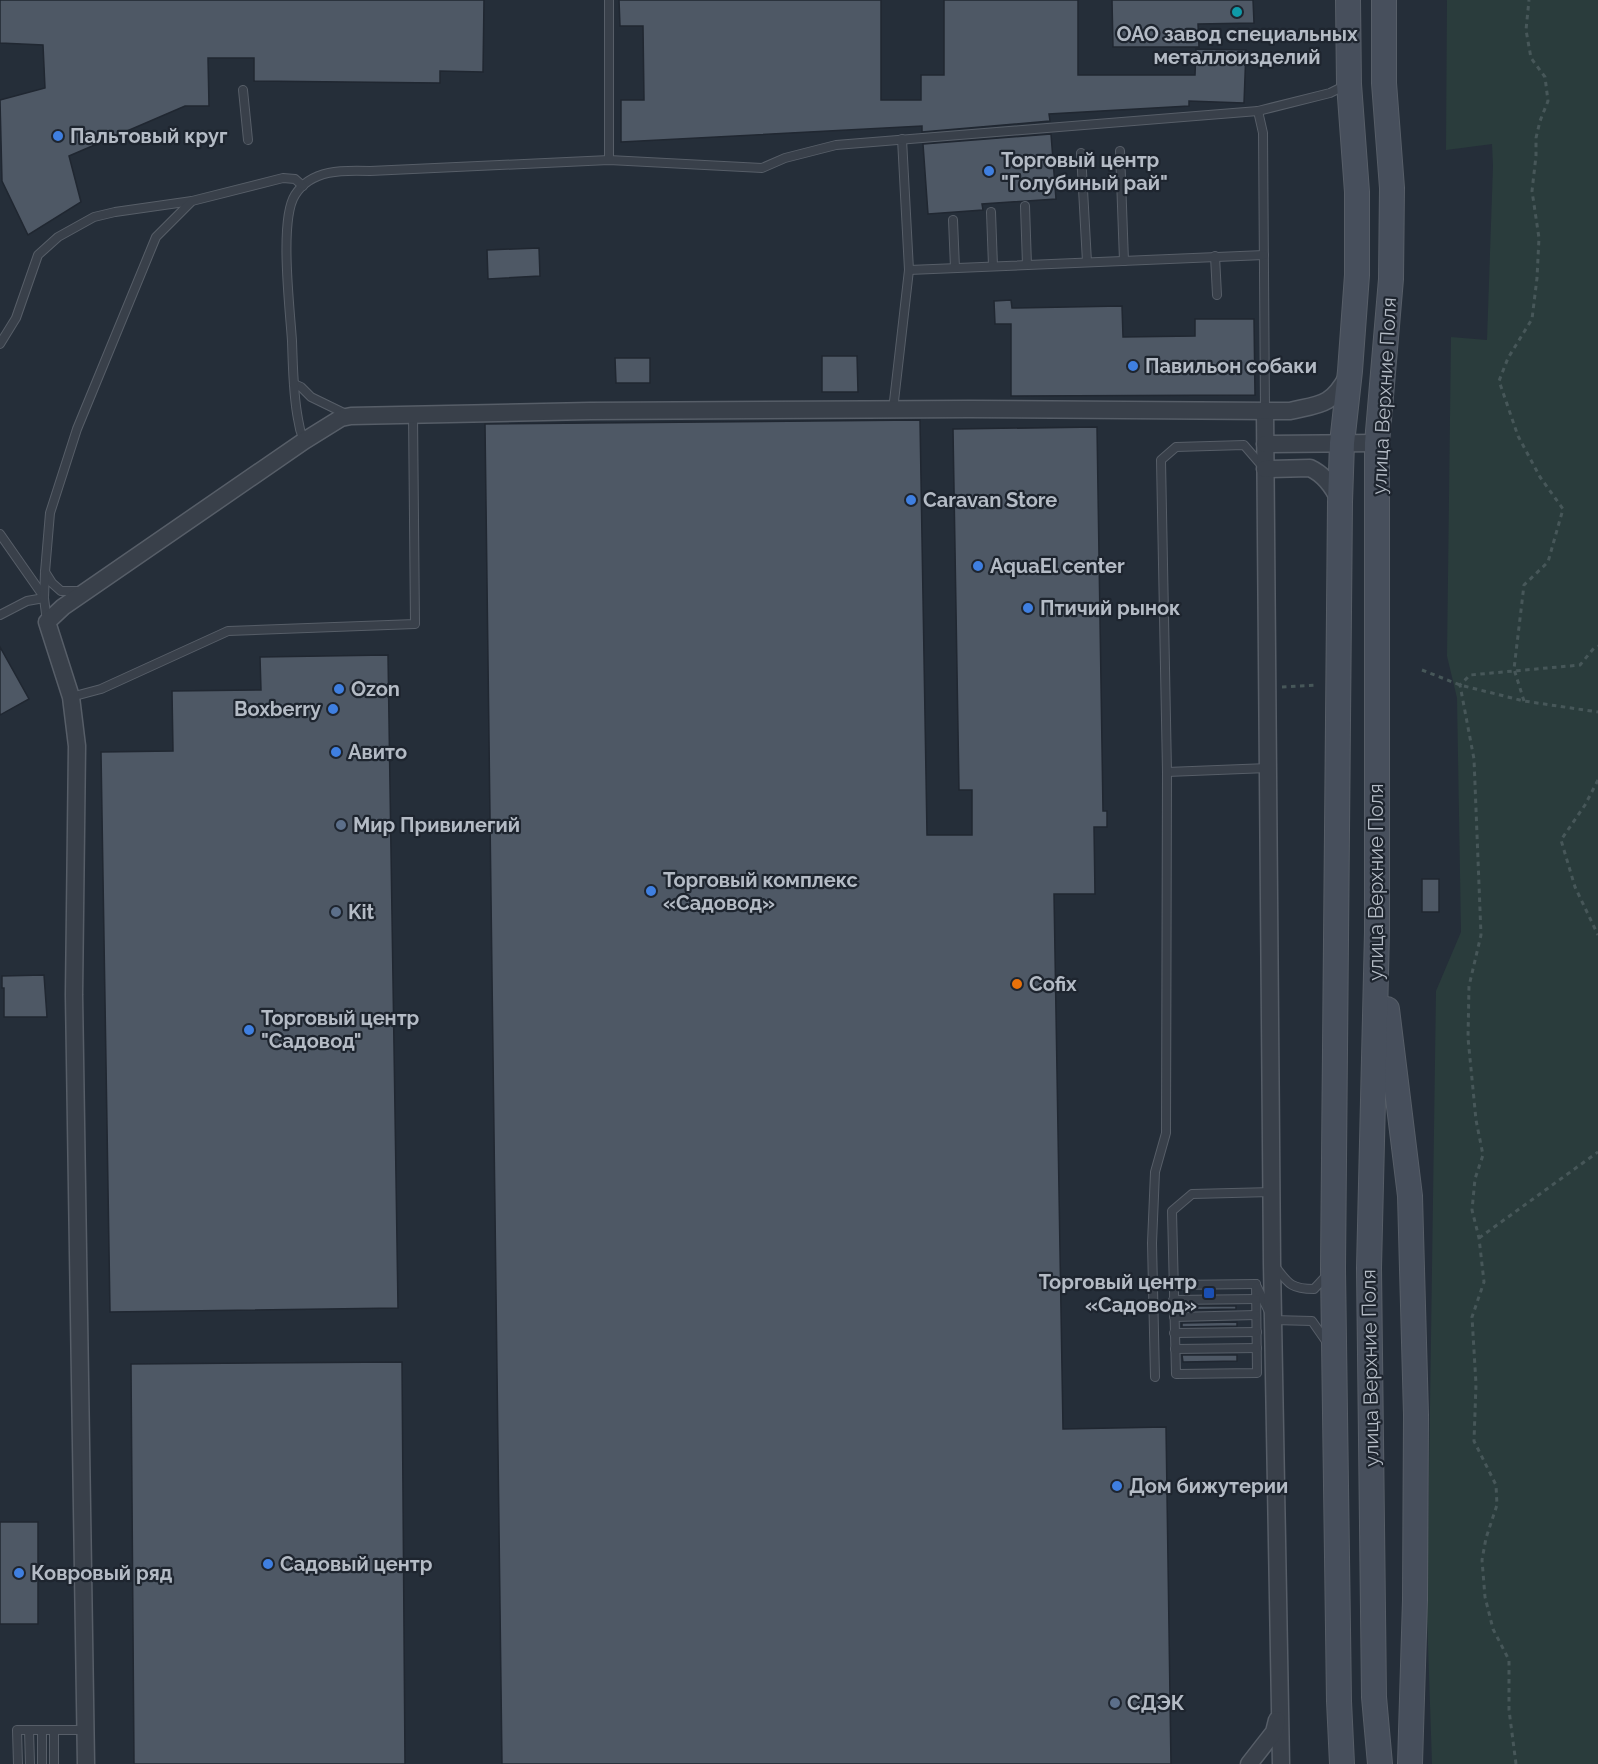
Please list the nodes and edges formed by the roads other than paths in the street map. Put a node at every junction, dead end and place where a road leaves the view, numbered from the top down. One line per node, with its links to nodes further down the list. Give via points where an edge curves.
1 (609, 0): 11 (lane)
2 (1348, 0): 4 (main road, улица Верхние Поля)
3 (1384, 0): 35 (main road, улица Верхние Поля, via 1384,83 1392,188 1391,279)
4 (1349, 84): 6 (lane, via 1330,93); 27 (main road, улица Верхние Поля, via 1357,192 1357,275)
5 (243, 90): 8 (lane)
6 (1258, 111): 7 (lane); 17 (lane, via 1263,133)
7 (902, 139): 11 (lane, via 836,145 784,158 762,168); 24 (lane)
8 (248, 140)
9 (1120, 151): 19 (lane)
10 (1081, 153): 20 (lane)
11 (609, 160): 12 (lane, via 340,170)
12 (303, 186): 13 (lane, via 295,179 284,178); 28 (lane, via 291,203 288,226)
13 (192, 201): 26 (lane, via 94,217 58,237 38,255 16,318); 40 (lane, via 156,237 81,420 51,513)
14 (1025, 206): 21 (lane)
15 (991, 212): 22 (lane)
16 (953, 220): 23 (lane)
17 (1264, 255): 18 (lane); 30 (lane)
18 (1215, 256): 19 (lane); 25 (lane)
19 (1124, 261): 20 (lane)
20 (1087, 262): 21 (lane)
21 (1027, 265): 22 (lane)
22 (993, 266): 23 (lane)
23 (955, 268): 24 (lane)
24 (909, 270): 29 (lane)
25 (1217, 295)
26 (0, 344)
27 (1350, 371): 30 (street, via 1338,393 1324,403 1290,411); 34 (main road, улица Верхние Поля)
28 (294, 384): 32 (lane, via 311,397); 33 (lane)
29 (893, 410): 30 (street); 31 (street)
30 (1265, 411): 36 (street)
31 (413, 414): 32 (street); 45 (lane, via 415,624 228,631 101,689)
32 (351, 416): 33 (street)
33 (304, 441): 41 (street)
34 (1342, 443): 35 (street); 36 (street); 38 (main road, улица Верхние Поля)
35 (1377, 443): 48 (main road, улица Верхние Поля)
36 (1265, 444): 37 (street)
37 (1265, 469): 38 (street, via 1317,471); 46 (street); 47 (lane, via 1244,445 1176,447 1161,460)
38 (1340, 502): 51 (main road, улица Верхние Поля)
39 (0, 534): 42 (lane)
40 (45, 572): 41 (lane, via 61,591); 42 (lane)
41 (91, 588): 44 (street)
42 (44, 598): 43 (lane, via 27,601); 44 (lane)
43 (0, 615)
44 (47, 622): 45 (street)
45 (71, 697): 69 (street, via 77,746 74,995)
46 (1268, 768): 47 (lane); 49 (street)
47 (1167, 772): 64 (lane, via 1166,1133 1155,1172)
48 (1377, 932): 78 (main road, улица Верхние Поля, via 1369,1268 1374,1697); 79 (main road, via 1410,1196 1416,1415)
49 (1272, 1192): 50 (street); 53 (lane, via 1191,1194 1172,1211)
50 (1272, 1263): 51 (lane, via 1297,1289 1314,1289); 58 (street)
51 (1333, 1269): 63 (main road, улица Верхние Поля)
52 (1256, 1284): 53 (lane); 54 (lane); 58 (lane)
53 (1173, 1285): 55 (lane)
54 (1256, 1299): 55 (lane); 56 (lane)
55 (1173, 1300): 57 (lane)
56 (1256, 1315): 57 (lane); 59 (lane)
57 (1174, 1317): 60 (lane)
58 (1273, 1320): 63 (lane, via 1312,1321); 65 (street)
59 (1257, 1332): 60 (lane); 61 (lane)
60 (1174, 1333): 62 (lane)
61 (1257, 1348): 62 (lane); 62 (lane, via 1257,1374 1176,1374)
62 (1175, 1349)
63 (1334, 1352): 77 (main road, улица Верхние Поля)
64 (1155, 1377)
65 (1280, 1708): 75 (street, via 1274,1732); 76 (street)
66 (29, 1730): 67 (lane); 70 (lane, via 17,1730); 71 (lane)
67 (42, 1730): 68 (lane); 72 (lane)
68 (54, 1730): 69 (lane); 73 (lane)
69 (84, 1730): 74 (street)
70 (18, 1764)
71 (30, 1764)
72 (42, 1764)
73 (54, 1764)
74 (86, 1764)
75 (1249, 1764)
76 (1281, 1764)
77 (1342, 1764)
78 (1380, 1764)
79 (1410, 1764)

